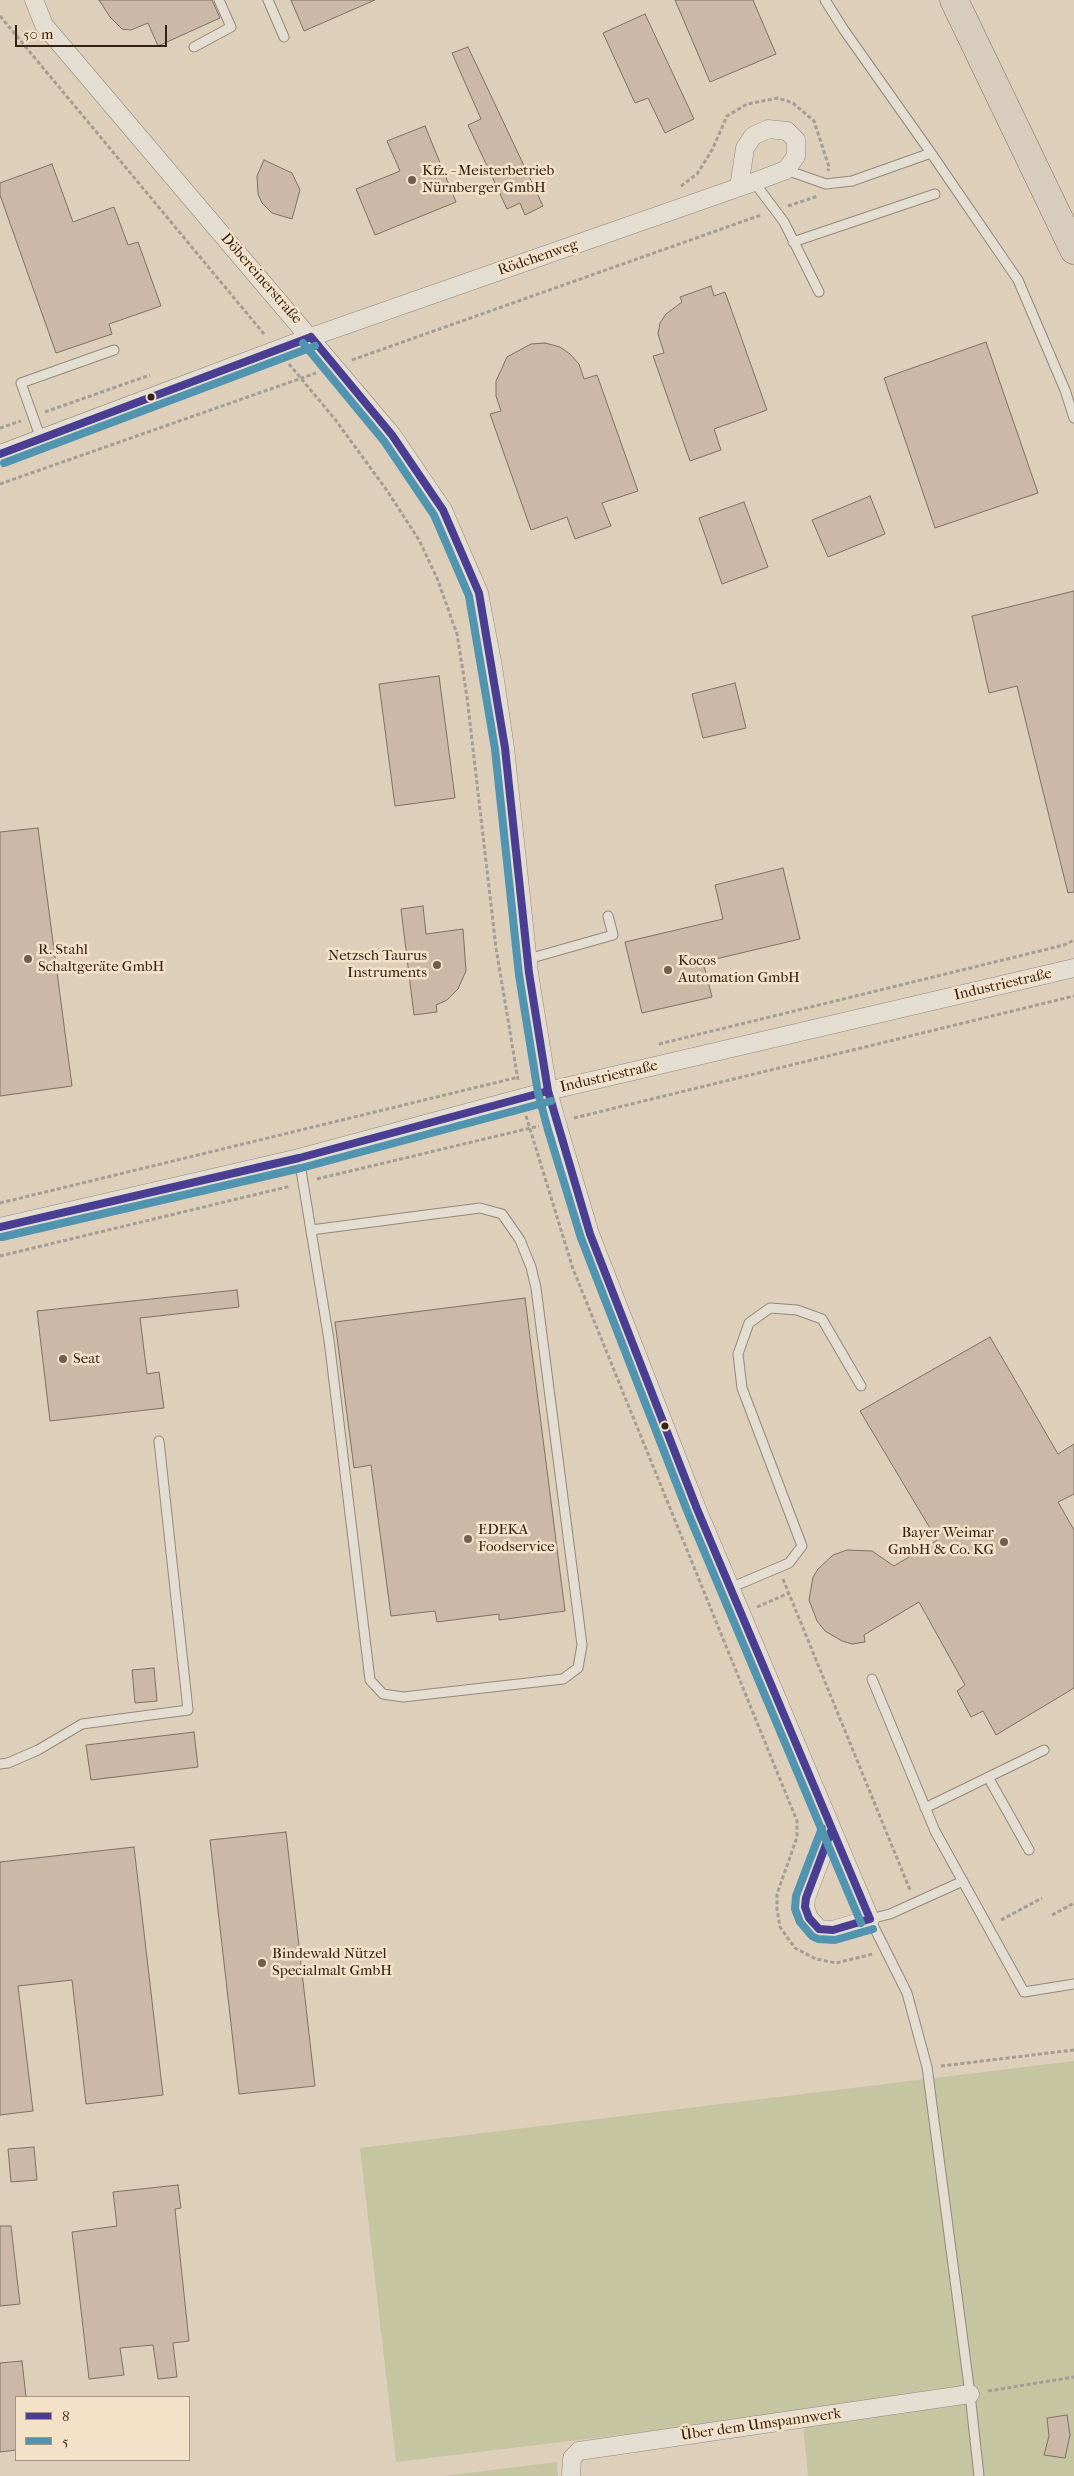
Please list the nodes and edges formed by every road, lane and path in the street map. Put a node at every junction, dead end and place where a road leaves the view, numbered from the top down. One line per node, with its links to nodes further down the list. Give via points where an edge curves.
1 (34, 0): 19 (street, Döbereinerstraße, via 44,25)
2 (219, 0): 8 (lane, via 231,27)
3 (268, 0): 7 (lane)
4 (826, 0): 9 (lane)
5 (954, 0): 17 (main road)
6 (0, 16): 20 (path)
7 (284, 38)
8 (194, 47)
9 (932, 152): 11 (lane, via 852,181); 29 (lane, via 1018,280 1066,390)
10 (786, 170): 11 (lane); 12 (street, Rödchenweg); 12 (street, via 796,156 796,140 787,131 768,129 752,136 745,148)
11 (826, 184): 13 (path, via 829,167 814,121 793,103 778,98 747,104 727,116 697,174); 15 (path, via 821,195)
12 (746, 185): 15 (lane); 21 (street, Rödchenweg)
13 (674, 189)
14 (934, 194): 16 (lane)
15 (775, 211): 16 (lane); 25 (path)
16 (793, 242): 18 (lane)
17 (1074, 250)
18 (819, 292)
19 (298, 323): 20 (path); 21 (street, Döbereinerstraße)
20 (264, 335): 22 (path)
21 (311, 337): 24 (street, Rödchenweg); 25 (street, Döbereinerstraße)
22 (255, 338)
23 (114, 350): 28 (lane, via 21,383)
24 (277, 350): 27 (path); 31 (street, Rödchenweg)
25 (335, 366): 27 (path); 35 (street, Döbereinerstraße, via 392,435 444,510 479,593 504,748)
26 (153, 374): 28 (path)
27 (301, 378): 33 (path); 38 (path, via 388,492 419,540 457,634 496,948)
28 (33, 417): 30 (path); 31 (lane)
29 (1074, 418)
30 (0, 428)
31 (41, 439): 32 (street, Rödchenweg)
32 (0, 454)
33 (0, 484)
34 (608, 916): 35 (lane, via 613,935)
35 (528, 959): 37 (street, Döbereinerstraße)
36 (1074, 968): 37 (street, Industriestraße)
37 (548, 1091): 38 (street, Industriestraße); 45 (street, Döbereinerstraße, via 590,1234)
38 (521, 1098): 39 (street, Industriestraße); 62 (path, via 573,1269 797,1821 797,1836 777,1894 780,1927 795,1948 836,1963)
39 (299, 1158): 40 (street, Industriestraße); 41 (lane)
40 (0, 1227)
41 (311, 1230): 41 (lane, via 480,1208 502,1214 520,1240 536,1288 582,1645 578,1668 563,1679 402,1698 383,1694 370,1680 329,1340)
42 (861, 1386): 44 (lane, via 822,1319 797,1310 770,1308 749,1323 738,1354 742,1388 802,1546 789,1563)
43 (159, 1442): 50 (lane, via 188,1710 82,1724 38,1750)
44 (779, 1568): 45 (lane); 46 (path)
45 (730, 1588): 47 (street, Döbereinerstraße)
46 (789, 1593): 47 (path); 57 (path)
47 (741, 1614): 53 (street, Döbereinerstraße)
48 (872, 1679): 52 (lane)
49 (1044, 1750): 51 (lane)
50 (0, 1764)
51 (988, 1777): 52 (lane); 54 (lane)
52 (925, 1808): 55 (lane)
53 (831, 1831): 60 (street, Döbereinerstraße); 60 (street, via 806,1898 809,1918 819,1929 833,1930)
54 (1029, 1850)
55 (962, 1881): 57 (lane); 61 (lane)
56 (1042, 1898): 61 (path)
57 (915, 1902): 60 (lane)
58 (1074, 1903): 59 (path)
59 (1052, 1915)
60 (870, 1919): 62 (lane)
61 (988, 1927): 63 (lane, via 1024,1992)
62 (885, 1949): 65 (lane, via 907,1993)
63 (1074, 1984)
64 (1074, 2050): 65 (path)
65 (927, 2067): 67 (lane)
66 (1074, 2377): 67 (path)
67 (970, 2394): 68 (street, Über dem Umspannwerk, via 579,2451 572,2458); 69 (lane)
68 (571, 2476)
69 (979, 2476)

